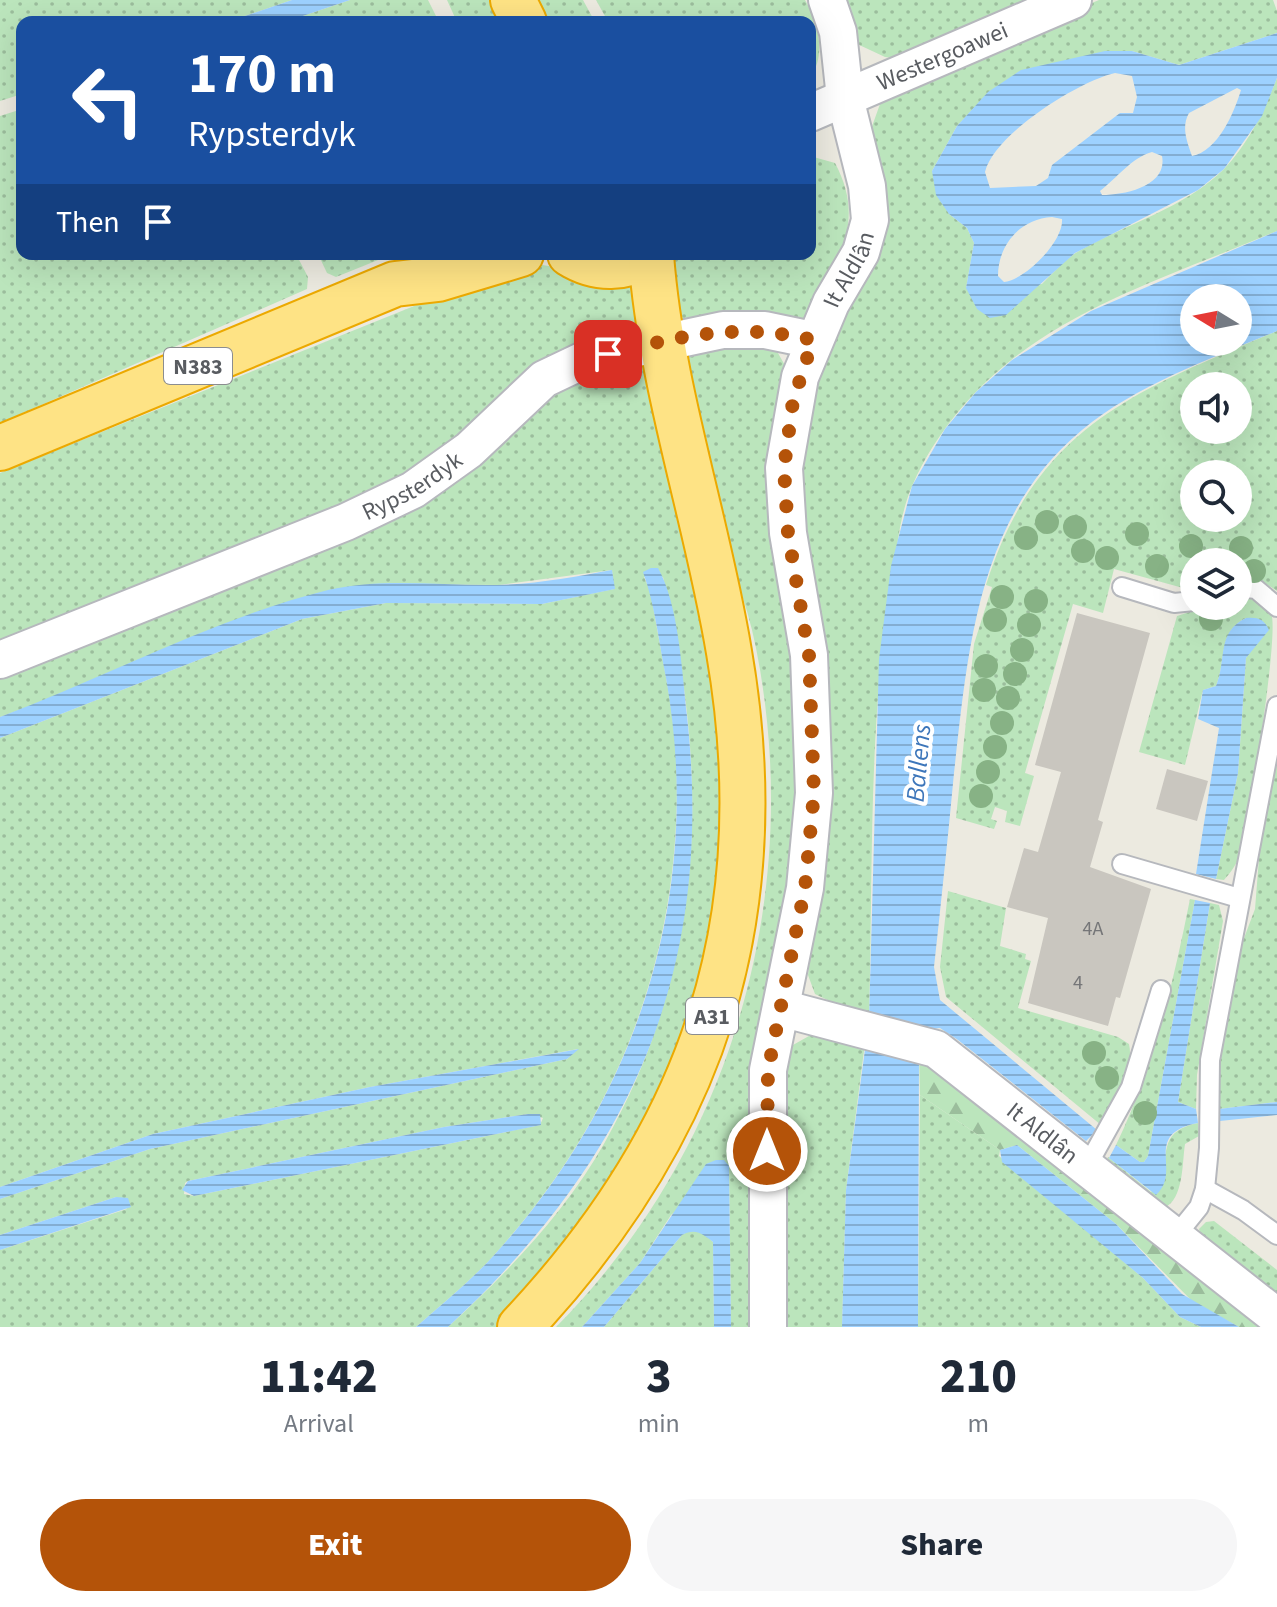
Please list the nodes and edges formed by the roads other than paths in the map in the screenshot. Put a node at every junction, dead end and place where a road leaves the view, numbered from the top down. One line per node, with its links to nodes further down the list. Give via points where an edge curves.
1 (827, 0): 3 (street, It Aldlân, via 838,32)
2 (1073, 0): 3 (street, Westergoawei)
3 (845, 98): 4 (street, Westergoawei); 11 (street, It Aldlân, via 870,220 861,252)
4 (816, 110)
5 (427, 260): 10 (highway, N383)
6 (501, 260): 10 (highway, N383, via 438,279)
7 (583, 260): 8 (highway, via 615,267)
8 (635, 260)
9 (653, 260): 12 (highway, A31)
10 (395, 284): 13 (highway, N383)
11 (813, 340): 12 (street, Rypsterdyk, via 745,329); 23 (street, It Aldlân, via 793,401 784,468 788,533 809,655 815,752 805,888)
12 (661, 341): 18 (street, Rypsterdyk, via 586,359 544,379 469,450 413,490 346,522); 29 (highway, A31, via 713,569 740,731 744,804 735,921 714,1011 666,1129 600,1235)
13 (0, 448)
14 (1122, 587): 16 (lane)
15 (1252, 589): 17 (lane)
16 (1180, 602)
17 (1277, 607)
18 (0, 660)
19 (1277, 706): 21 (lane)
20 (1122, 864): 21 (lane)
21 (1239, 898): 25 (lane, via 1210,1060)
22 (1161, 990): 24 (lane, via 1131,1087)
23 (781, 1008): 24 (street, It Aldlân, via 921,1043 952,1059); 30 (street, It Aldlân, via 767,1093)
24 (1086, 1168): 27 (street, It Aldlân)
25 (1205, 1189): 26 (lane); 27 (lane, via 1199,1207)
26 (1277, 1235)
27 (1174, 1238): 28 (street, It Aldlân)
28 (1277, 1317)
29 (520, 1327)
30 (768, 1327)

